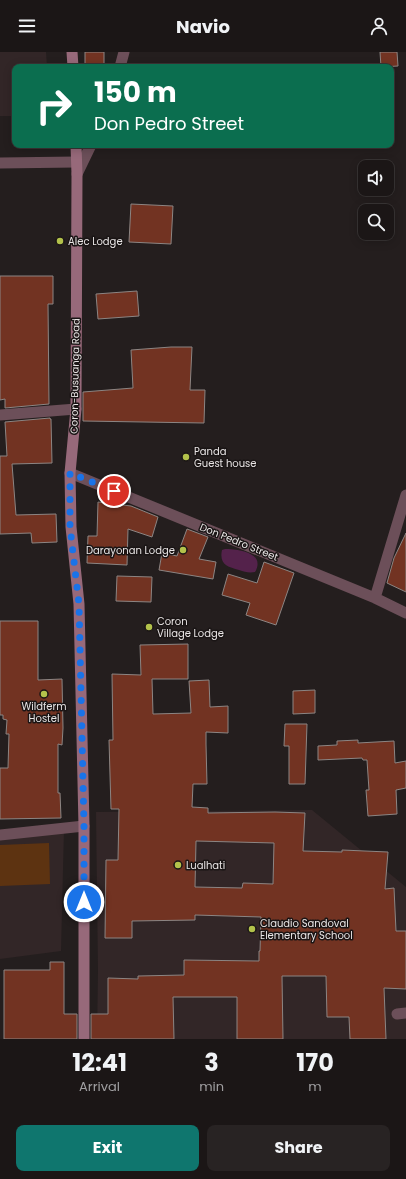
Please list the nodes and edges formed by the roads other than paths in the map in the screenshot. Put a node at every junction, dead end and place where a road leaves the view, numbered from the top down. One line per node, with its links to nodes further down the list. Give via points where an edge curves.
1 (72, 52): 3 (main road)
2 (124, 52): 4 (street)
3 (73, 64)
4 (121, 64)
5 (76, 148): 7 (main road, Coron-Busuanga Road)
6 (90, 148): 9 (street)
7 (76, 162): 8 (street); 9 (main road, Coron-Busuanga Road)
8 (0, 163)
9 (77, 174): 10 (main road, Coron-Busuanga Road)
10 (76, 409): 11 (street); 12 (main road, Coron-Busuanga Road)
11 (0, 415)
12 (70, 473): 14 (street, Don Pedro Street); 16 (main road, Coron-Busuanga Road, via 70,527 79,604)
13 (406, 495): 14 (street)
14 (375, 598): 15 (street, Don Pedro Street)
15 (406, 613)
16 (84, 826): 17 (street); 18 (main road, Coron-Busuanga Road)
17 (0, 835)
18 (84, 1039)

